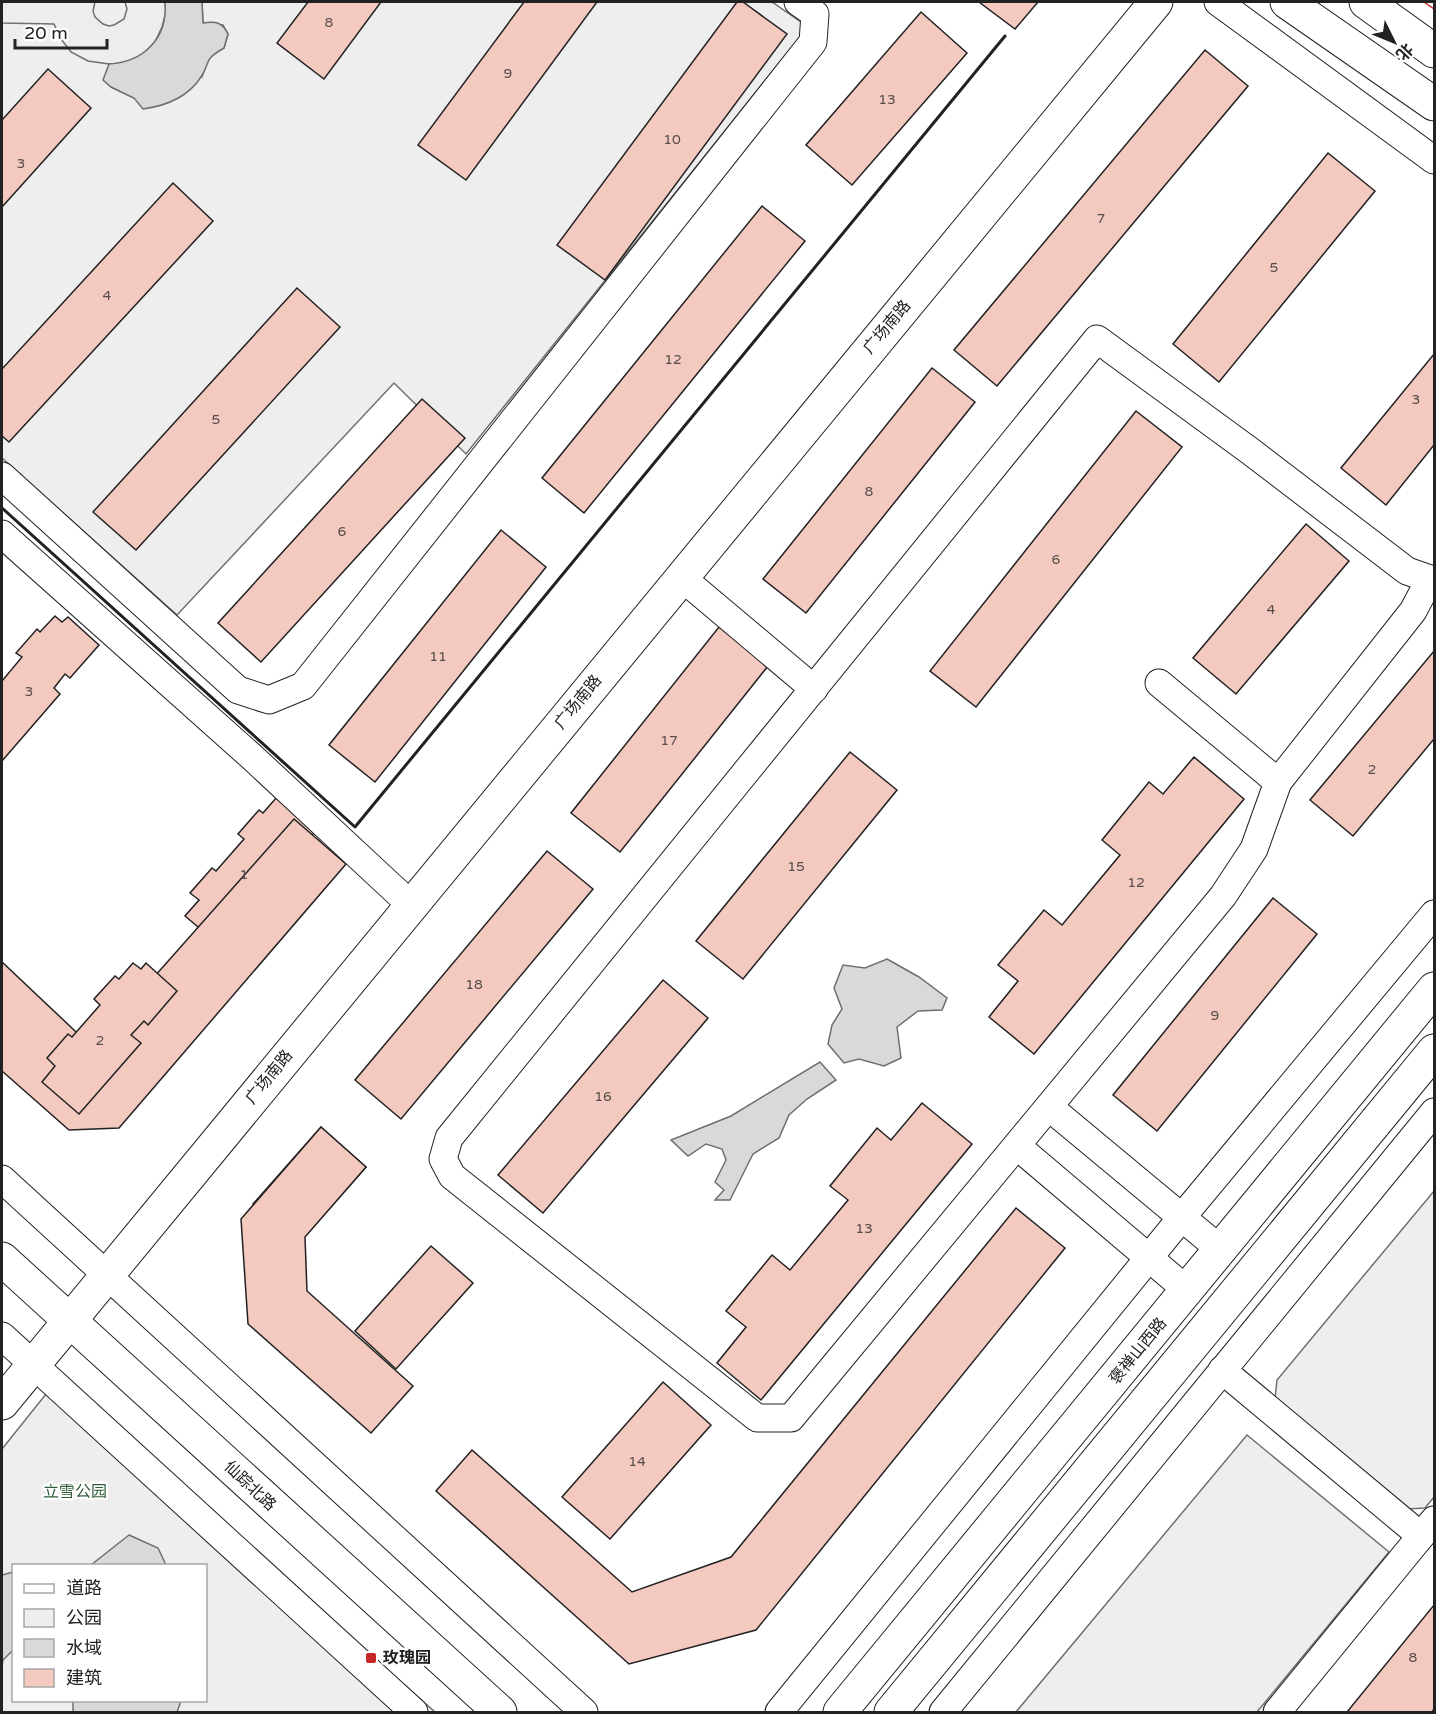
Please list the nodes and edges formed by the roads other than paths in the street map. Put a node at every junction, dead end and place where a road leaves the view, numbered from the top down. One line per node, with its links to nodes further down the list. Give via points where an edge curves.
1 (798, 2): 9 (street, via 815,14 813,42 303,686 269,700 238,690)
2 (1156, 2): 11 (main road, 广场南路)
3 (1218, 2): 8 (street)
4 (1287, 2): 7 (main road)
5 (1366, 2): 6 (main road)
6 (1434, 49)
7 (1434, 104)
8 (1434, 160)
9 (2, 476)
10 (2, 534): 15 (street)
11 (681, 577): 13 (street); 15 (main road, 广场南路)
12 (1159, 683): 14 (street)
13 (814, 689): 14 (street, via 1097,339 1407,571 1430,579 1413,611); 21 (street, via 449,1138 444,1159 452,1176 757,1418 791,1418)
14 (1278, 782): 19 (street, via 1254,849 1223,896)
15 (411, 905): 27 (main road, 广场南路)
16 (1434, 914): 23 (street)
17 (1434, 989): 24 (main road, 褒禅山西路)
18 (1434, 1051): 40 (main road)
19 (1049, 1107): 21 (street); 23 (street)
20 (1434, 1112): 32 (street)
21 (1017, 1146): 25 (street)
22 (2, 1179): 27 (street)
23 (1182, 1217): 24 (street); 25 (street)
24 (1221, 1250): 28 (main road, 褒禅山西路)
25 (1149, 1258): 28 (street); 38 (street)
26 (2, 1259): 29 (main road, 仙踪北路)
27 (107, 1275): 29 (main road, 广场南路); 37 (street)
28 (1188, 1291): 39 (main road, 褒禅山西路)
29 (70, 1320): 31 (main road, 广场南路); 36 (main road, 仙踪北路)
30 (2, 1336): 31 (street)
31 (33, 1364): 33 (main road, 广场南路); 35 (street)
32 (1222, 1370): 34 (street); 41 (street)
33 (2, 1403)
34 (1428, 1528): 42 (street)
35 (414, 1713)
36 (500, 1713)
37 (584, 1713)
38 (779, 1713)
39 (840, 1713)
40 (891, 1713)
41 (943, 1713)
42 (1277, 1713)

